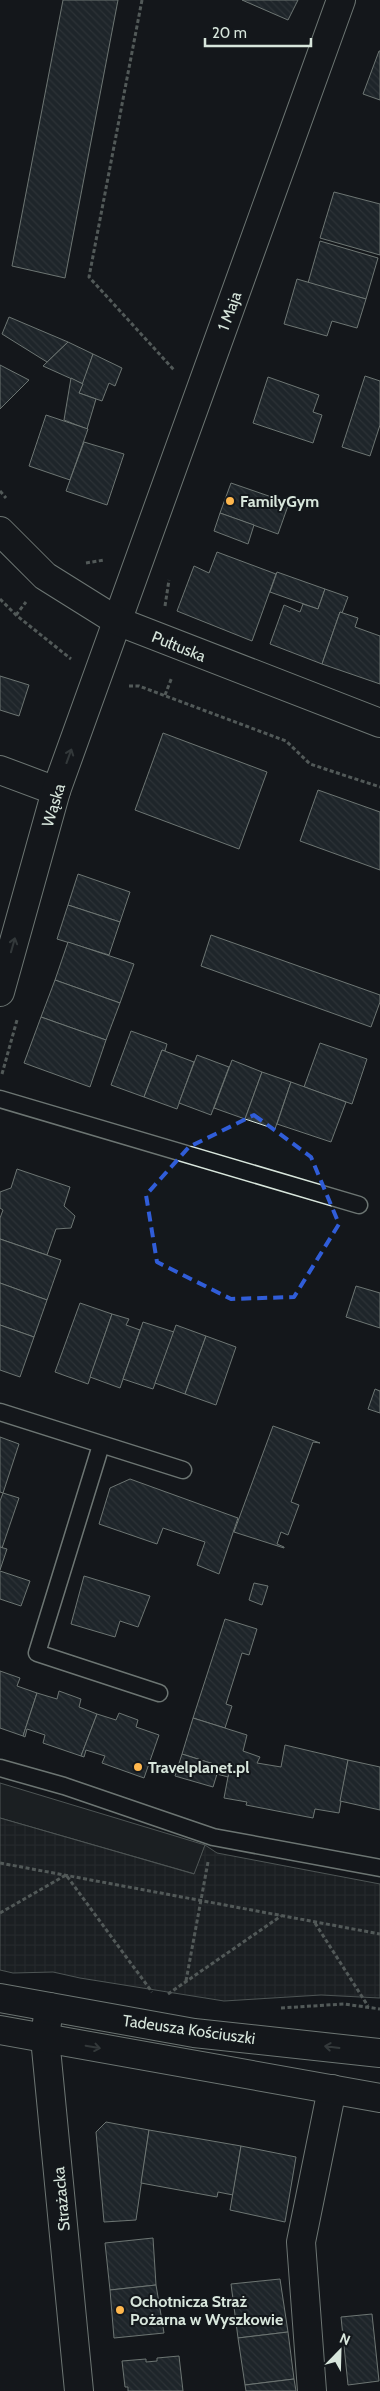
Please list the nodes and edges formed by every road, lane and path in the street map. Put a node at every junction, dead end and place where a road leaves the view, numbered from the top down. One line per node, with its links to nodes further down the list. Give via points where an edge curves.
1 (142, 0): 3 (path, via 89,277)
2 (341, 0): 7 (street, 1 Maja)
3 (178, 374)
4 (0, 531): 7 (street, Pułtuska, via 45,576)
5 (0, 599): 6 (path)
6 (16, 615)
7 (117, 621): 9 (street, Pułtuska); 12 (street, Wąska, one-way to 7)
8 (165, 695): 11 (path, via 286,740 310,764)
9 (380, 723)
10 (0, 770): 12 (street)
11 (380, 787)
12 (56, 790): 13 (street, Wąska, one-way to 12)
13 (0, 992)
14 (0, 1099): 15 (lane)
15 (359, 1205)
16 (0, 1412): 17 (lane)
17 (101, 1445): 18 (lane); 19 (lane, via 37,1653)
18 (183, 1470)
19 (159, 1693)
20 (0, 1768): 21 (lane, via 64,1786)
21 (213, 1837): 23 (lane); 25 (path)
22 (0, 1862): 24 (path)
23 (380, 1868)
24 (66, 1875): 25 (path); 26 (path); 31 (path)
25 (201, 1900): 27 (path); 30 (path)
26 (0, 1913)
27 (281, 1916): 28 (path); 30 (path)
28 (315, 1922): 29 (path); 35 (path)
29 (380, 1934)
30 (186, 1981): 32 (path)
31 (153, 1992)
32 (165, 1996)
33 (0, 1998): 34 (street, Tadeusza Kościuszki)
34 (50, 2007): 37 (street, Strażacka); 38 (street, Tadeusza Kościuszki, one-way to 34, via 194,2033)
35 (368, 2007)
36 (0, 2030): 37 (street, Tadeusza Kościuszki)
37 (45, 2038): 39 (street, Tadeusza Kościuszki, one-way to 39); 41 (street, Strażacka)
38 (380, 2053)
39 (332, 2089): 40 (street, Tadeusza Kościuszki); 42 (street, via 300,2242)
40 (380, 2098)
41 (79, 2391)
42 (312, 2391)

